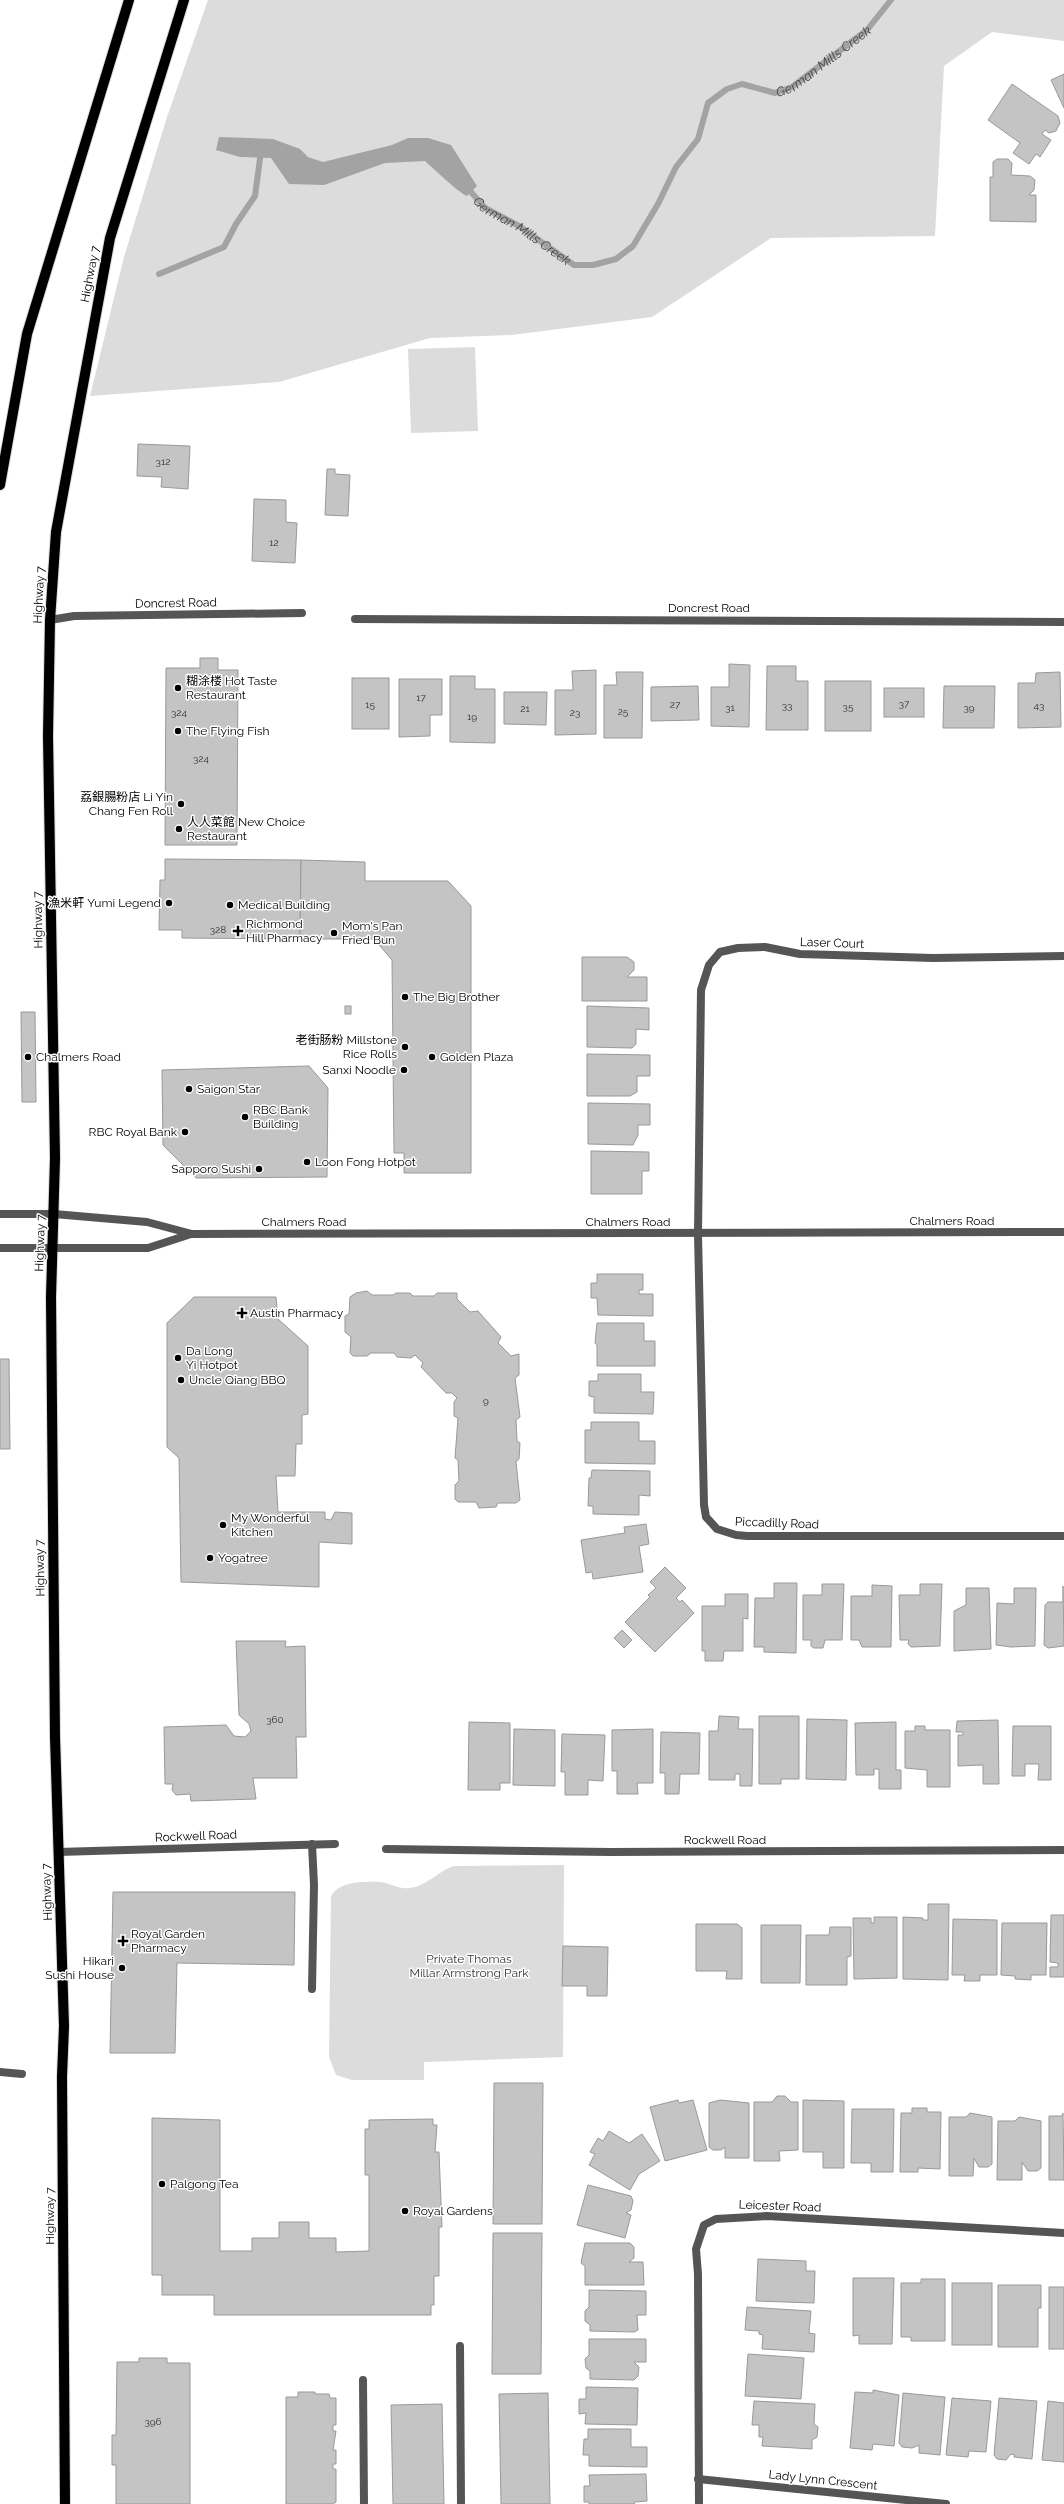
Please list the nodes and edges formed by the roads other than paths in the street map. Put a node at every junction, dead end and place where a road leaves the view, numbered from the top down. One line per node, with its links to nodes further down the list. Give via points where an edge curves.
1 (129, 0): 3 (main road, via 28,334)
2 (184, 0): 6 (main road, Highway 7, via 110,238 56,532)
3 (0, 485)
4 (302, 613): 6 (street, Doncrest Road, via 74,616)
5 (355, 619): 7 (street, Doncrest Road)
6 (50, 620): 10 (main road, Highway 7, via 48,736)
7 (1064, 622)
8 (1064, 956): 13 (street, Laser Court, via 933,958 800,954 765,947 720,952 709,965 701,990)
9 (0, 1214): 10 (street, Chalmers Road)
10 (54, 1214): 12 (street, Chalmers Road, via 147,1222); 15 (main road, Highway 7)
11 (1064, 1232): 13 (street, Chalmers Road)
12 (192, 1234): 13 (street, Chalmers Road); 15 (street, Chalmers Road, via 148,1248)
13 (698, 1234): 16 (street, Piccadilly Road, via 701,1461 704,1505 706,1517 711,1524 725,1532 748,1536)
14 (0, 1248): 15 (street, Chalmers Road)
15 (54, 1249): 21 (main road, Highway 7, via 51,1296)
16 (1064, 1536)
17 (312, 1844): 18 (street, Rockwell Road); 21 (street, Rockwell Road); 22 (street)
18 (335, 1844)
19 (386, 1849): 20 (street, Rockwell Road, via 611,1852)
20 (1064, 1850)
21 (58, 1852): 29 (main road, Highway 7, via 64,2026 62,2077)
22 (312, 1989)
23 (0, 2072): 24 (street)
24 (22, 2074)
25 (1064, 2233): 28 (street, Leicester Road, via 767,2216 716,2219 704,2225 696,2249)
26 (460, 2346): 31 (street)
27 (363, 2380): 30 (street)
28 (698, 2479): 32 (street, Leicester Road); 33 (street, Lady Lynn Crescent)
29 (65, 2504)
30 (364, 2504)
31 (461, 2504)
32 (699, 2504)
33 (946, 2504)

